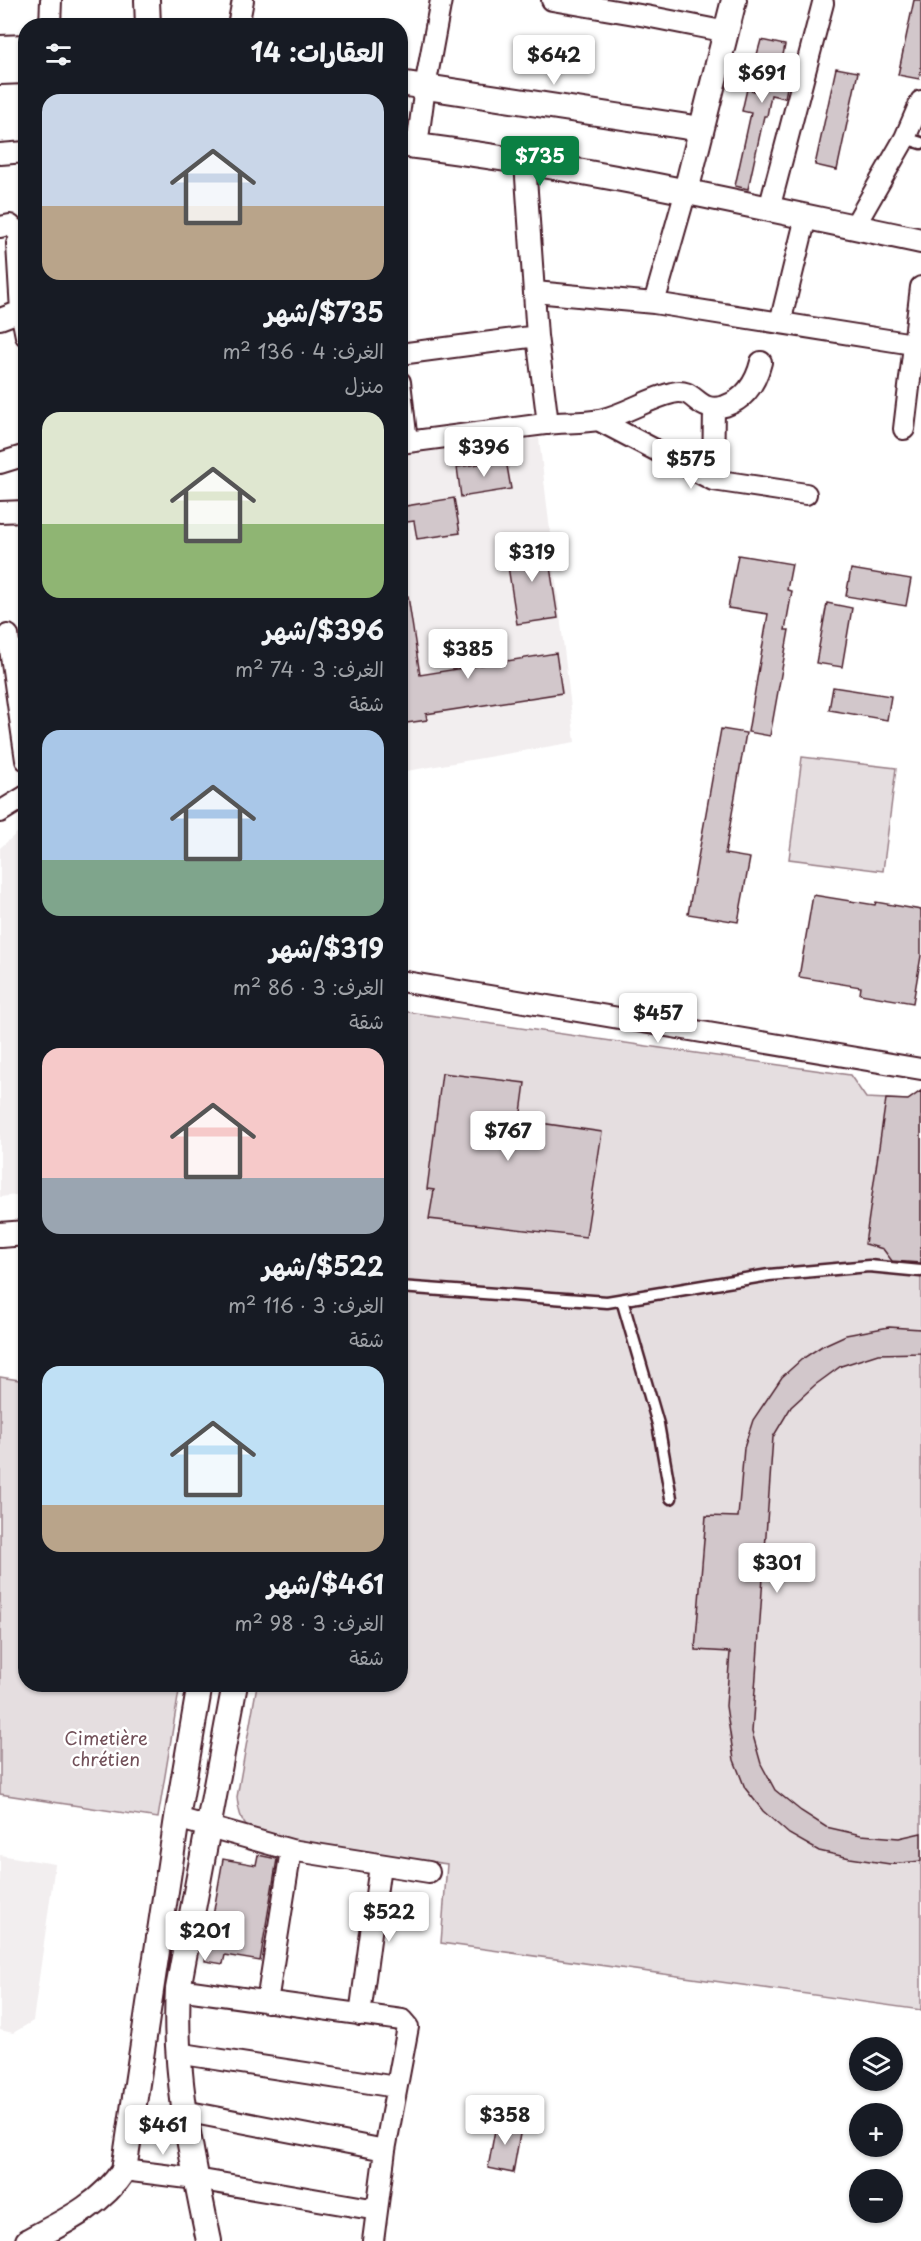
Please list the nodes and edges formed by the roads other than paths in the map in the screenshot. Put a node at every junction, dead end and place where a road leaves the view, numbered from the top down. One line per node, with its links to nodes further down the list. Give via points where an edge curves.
1 (51, 0): 9 (street)
2 (147, 0): 10 (street)
3 (243, 0): 11 (street)
4 (441, 0): 18 (street)
5 (552, 0): 8 (street)
6 (734, 0): 12 (street)
7 (823, 3): 27 (street)
8 (648, 8): 12 (street)
9 (50, 18)
10 (148, 18)
11 (240, 18)
12 (727, 32): 20 (street)
13 (18, 47): 14 (street)
14 (0, 48)
15 (18, 71): 16 (street)
16 (0, 72)
17 (408, 84): 18 (street)
18 (425, 87): 20 (street); 22 (street)
19 (921, 101): 21 (street)
20 (701, 129): 26 (street)
21 (913, 141): 30 (street)
22 (409, 145): 25 (street)
23 (18, 153): 24 (street)
24 (0, 154)
25 (525, 163): 26 (street); 36 (street)
26 (686, 191): 27 (street); 37 (street)
27 (769, 209): 28 (street)
28 (806, 217): 30 (street); 40 (street)
29 (0, 227): 31 (street, via 10,225)
30 (854, 227): 32 (street)
31 (18, 231)
32 (921, 241)
33 (18, 243): 34 (street)
34 (18, 261)
35 (921, 287): 42 (street)
36 (535, 292): 37 (street); 41 (street)
37 (654, 303): 40 (street)
38 (18, 312): 39 (street)
39 (0, 319)
40 (780, 323): 42 (street)
41 (537, 336): 43 (street); 47 (street)
42 (913, 344): 48 (street)
43 (408, 353)
44 (761, 362): 45 (street, via 753,385 740,398)
45 (714, 408): 46 (street, via 704,407 690,394 673,393); 52 (street)
46 (598, 420): 47 (street); 52 (street)
47 (548, 424): 49 (street)
48 (904, 429)
49 (408, 442)
50 (18, 457): 51 (street)
51 (0, 463)
52 (713, 480): 53 (street)
53 (806, 494)
54 (18, 511): 55 (street)
55 (0, 512)
56 (11, 635): 57 (street)
57 (18, 693)
58 (18, 801): 59 (street)
59 (0, 812)
60 (408, 982): 61 (street)
61 (921, 1068)
62 (18, 1234): 63 (street)
63 (0, 1235)
64 (921, 1271): 66 (lane, via 869,1266 769,1275)
65 (408, 1288): 66 (lane)
66 (622, 1300): 67 (lane, via 658,1424)
67 (671, 1498)
68 (199, 1692): 70 (street)
69 (234, 1692): 71 (street)
70 (177, 1818): 71 (street); 82 (street)
71 (209, 1828): 72 (street); 75 (street)
72 (291, 1850): 73 (street); 76 (street)
73 (380, 1865): 74 (street); 77 (street)
74 (429, 1872)
75 (178, 1989): 76 (street); 78 (street)
76 (267, 2002): 77 (street)
77 (360, 2015): 79 (street, via 402,2020 408,2026)
78 (177, 2053): 79 (street); 80 (street)
79 (396, 2087): 81 (street)
80 (184, 2110): 81 (street); 83 (street)
81 (385, 2150): 84 (street)
82 (124, 2170): 83 (street); 85 (street, via 103,2196)
83 (196, 2179): 84 (street); 86 (street)
84 (377, 2210): 87 (street)
85 (28, 2241)
86 (209, 2241)
87 (373, 2241)

